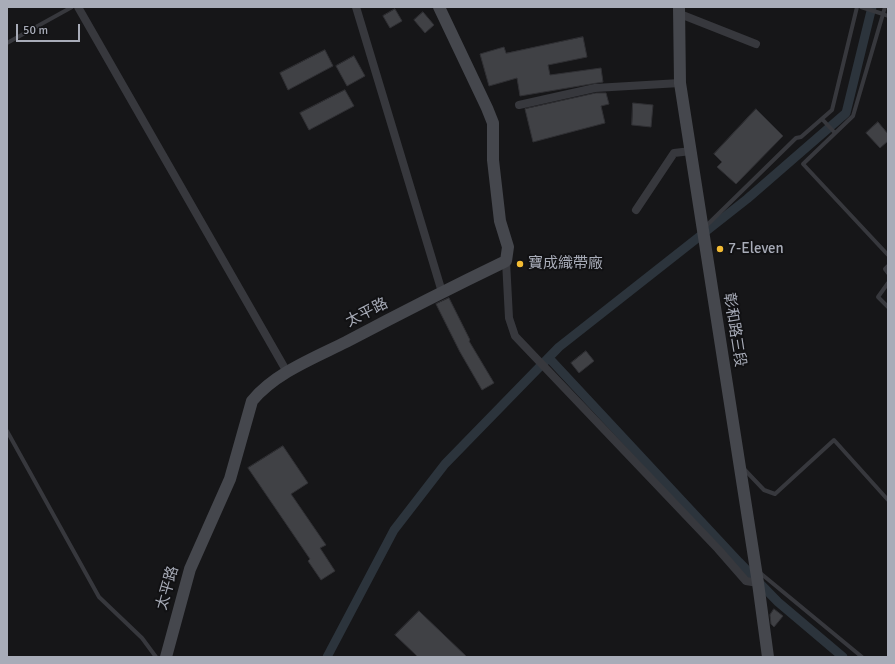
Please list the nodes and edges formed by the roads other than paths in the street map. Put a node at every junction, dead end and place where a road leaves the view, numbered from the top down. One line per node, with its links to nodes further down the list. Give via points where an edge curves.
1 (72, 7): 10 (lane)
2 (78, 7): 26 (street)
3 (356, 7): 24 (street)
4 (439, 7): 20 (street, via 493,124 493,160 500,221 508,247)
5 (858, 7): 14 (lane, via 832,110)
6 (861, 7): 9 (lane)
7 (885, 7): 9 (lane)
8 (679, 10): 11 (street); 12 (street, 彰和路三段)
9 (886, 15): 15 (lane, via 853,116)
10 (7, 43)
11 (756, 44)
12 (680, 83): 13 (street, via 595,88); 16 (street, 彰和路三段)
13 (519, 105)
14 (822, 119): 15 (lane); 18 (lane, via 796,138)
15 (835, 133): 19 (lane, via 803,164)
16 (691, 150): 17 (street, via 674,153); 18 (street, 彰和路三段)
17 (636, 210)
18 (702, 229): 28 (street, 彰和路三段)
19 (888, 254)
20 (506, 261): 24 (street, 太平路); 31 (street, via 509,318 515,336 746,581)
21 (888, 266): 22 (lane, via 885,269)
22 (888, 273)
23 (888, 283): 25 (lane, via 878,297)
24 (442, 292): 26 (street, 太平路)
25 (888, 307)
26 (287, 372): 33 (street, 太平路, via 258,393 252,401 230,479 190,569)
27 (7, 430): 32 (lane, via 99,597 142,638)
28 (739, 463): 29 (lane, via 764,490 775,494 834,440); 30 (street, 彰和路三段)
29 (888, 500)
30 (755, 569): 31 (street, 彰和路三段); 35 (lane)
31 (758, 583): 34 (street, 彰和路三段)
32 (156, 657)
33 (166, 657)
34 (768, 657)
35 (862, 657)

